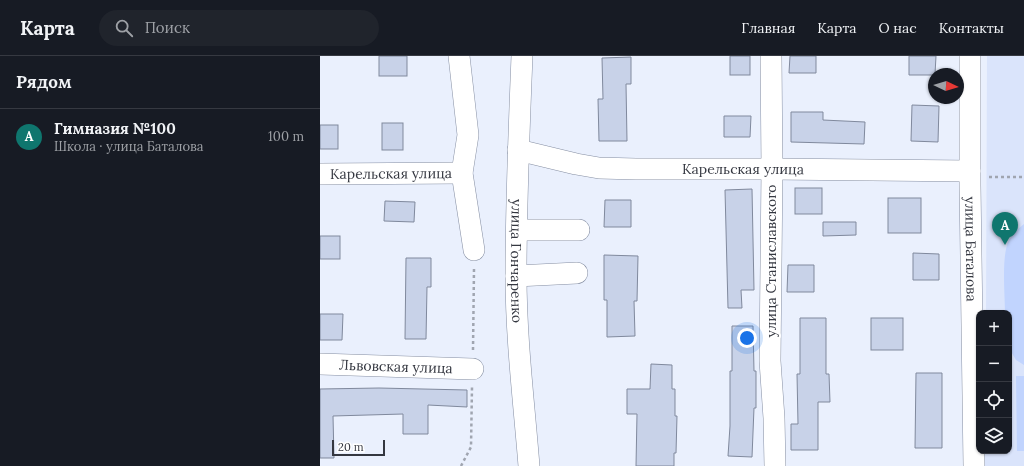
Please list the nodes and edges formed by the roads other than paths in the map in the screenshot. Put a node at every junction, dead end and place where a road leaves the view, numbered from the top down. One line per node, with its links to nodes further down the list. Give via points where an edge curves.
1 (459, 56): 8 (street, via 468,135)
2 (522, 56): 5 (street, улица Гончаренко)
3 (771, 56): 6 (street, улица Станиславского)
4 (970, 56): 7 (street, улица Баталова)
5 (518, 150): 6 (street, Карельская улица, via 600,168); 10 (street, улица Гончаренко)
6 (772, 168): 7 (street, Карельская улица); 18 (street, улица Станиславского, via 770,361)
7 (970, 171): 19 (street, улица Баталова)
8 (462, 172): 9 (street, Карельская улица); 12 (street)
9 (320, 174)
10 (517, 230): 11 (street); 14 (street, улица Гончаренко)
11 (579, 230)
12 (474, 250)
13 (577, 273): 14 (street)
14 (516, 276): 17 (street, улица Гончаренко)
15 (320, 364): 16 (street, Львовская улица)
16 (473, 370)
17 (529, 466)
18 (775, 466)
19 (974, 466)

